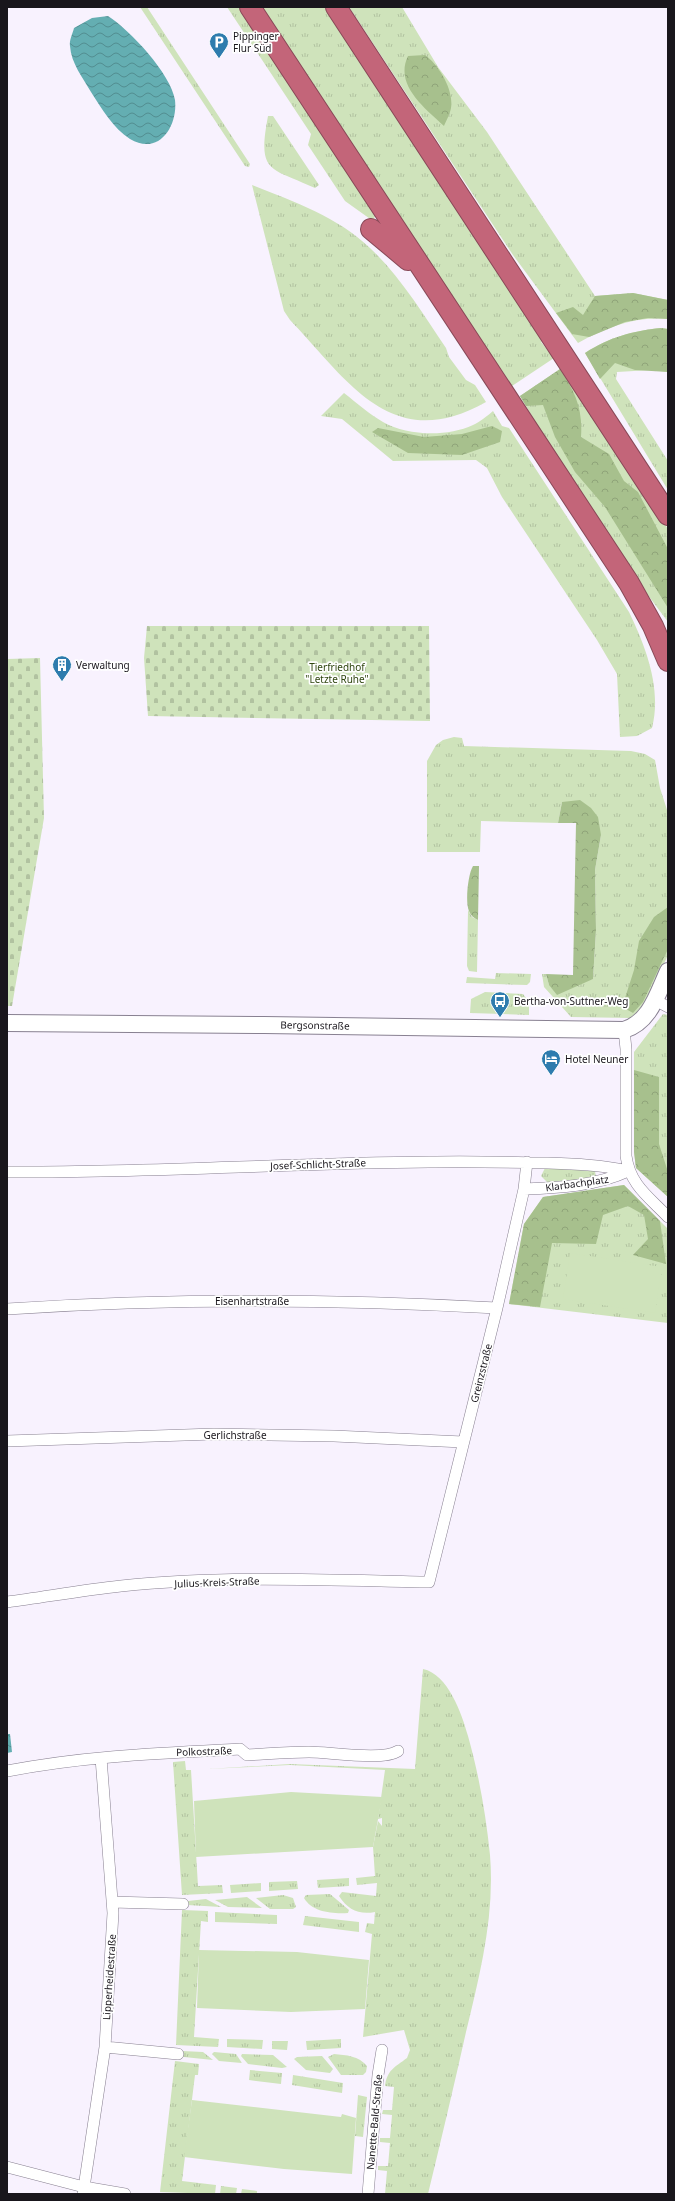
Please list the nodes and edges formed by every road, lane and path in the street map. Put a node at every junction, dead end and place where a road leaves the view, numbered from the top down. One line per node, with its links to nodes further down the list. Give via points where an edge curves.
1 (250, 7): 4 (highway)
2 (336, 7): 5 (highway)
3 (371, 229): 4 (highway)
4 (425, 274): 6 (highway, via 628,584 654,626)
5 (668, 515)
6 (668, 661)
7 (668, 972): 8 (street)
8 (661, 1004): 10 (street, via 641,1022)
9 (7, 1023): 10 (street, Bergsonstraße)
10 (624, 1030): 12 (street)
11 (527, 1162): 12 (street, Josef-Schlicht-Straße, via 612,1167); 13 (street, Josef-Schlicht-Straße, via 372,1162 89,1173); 14 (street, Greinzstraße)
12 (628, 1171): 14 (street, Klarbachplatz, via 598,1181 554,1188); 15 (street, via 635,1183)
13 (7, 1172)
14 (524, 1189): 16 (street, Greinzstraße)
15 (668, 1217)
16 (497, 1308): 17 (street, Eisenhartstraße, via 340,1301 220,1300); 19 (street, Greinzstraße)
17 (7, 1309)
18 (7, 1441): 19 (street, Gerlichstraße, via 214,1434)
19 (463, 1442): 20 (street, Greinzstraße)
20 (429, 1582): 21 (street, Julius-Kreis-Straße, via 205,1581 122,1586)
21 (7, 1602)
22 (398, 1751): 23 (street, Polkostraße, via 380,1756 309,1752 247,1755 240,1749)
23 (101, 1758): 24 (street, Polkostraße); 25 (street, Lipperheidestraße)
24 (7, 1771)
25 (112, 1902): 26 (street); 27 (street, Lipperheidestraße)
26 (183, 1904)
27 (105, 2047): 29 (street); 31 (street, Lipperheidestraße)
28 (382, 2050): 33 (street, Nanette-Bald-Straße)
29 (178, 2054)
30 (7, 2167): 31 (street)
31 (84, 2190): 32 (street)
32 (125, 2194)
33 (368, 2194)

